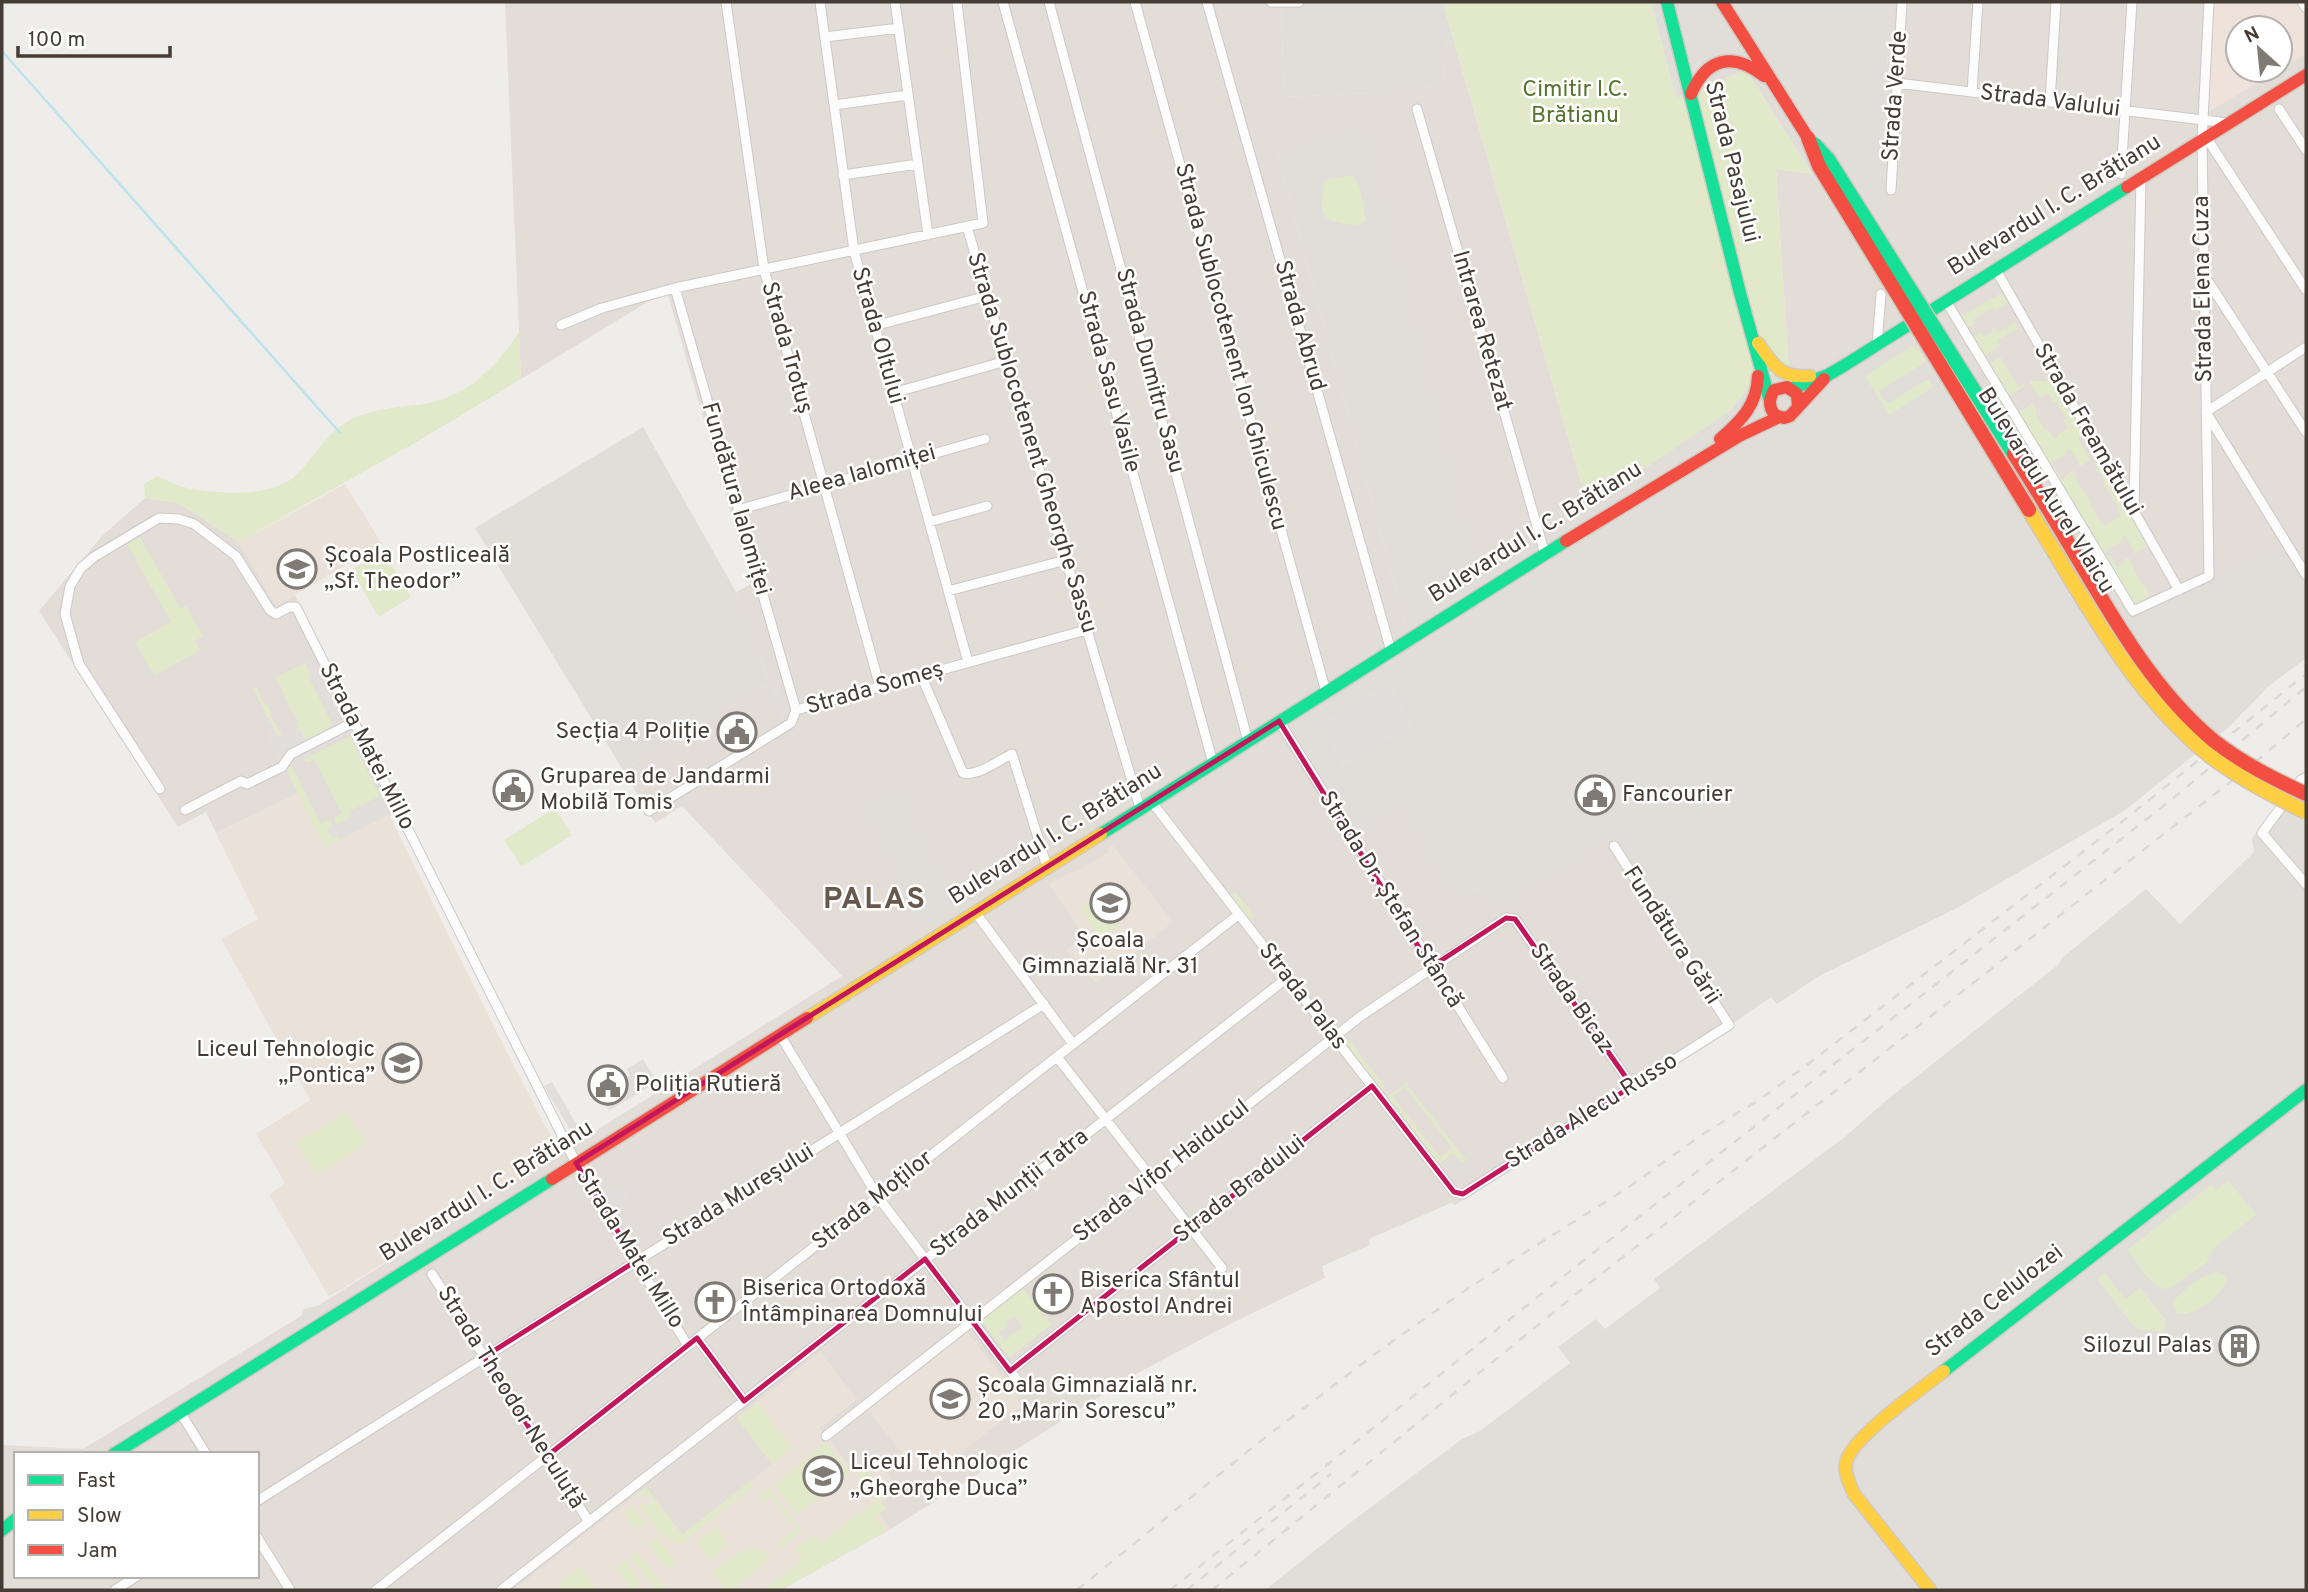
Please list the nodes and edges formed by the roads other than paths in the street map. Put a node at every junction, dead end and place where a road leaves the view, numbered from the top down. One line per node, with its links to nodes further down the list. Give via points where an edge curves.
1 (726, 2): 46 (street, Strada Trotuș)
2 (820, 2): 21 (street, Strada Oltului)
3 (895, 2): 20 (street)
4 (957, 2): 43 (street, Strada Sublocotenent Gheorghe Sassu, via 982,223)
5 (1003, 2): 94 (street, Strada Sasu Vasile)
6 (1049, 2): 93 (street, Strada Dumitru Sasu)
7 (1135, 2): 89 (street, Strada Sublocotenent Ion Ghiculescu)
8 (1207, 2): 85 (street, Strada Abrud)
9 (1271, 2): 10 (street)
10 (1299, 2)
11 (1667, 2): 27 (main road, Strada Pasajului)
12 (1722, 2): 24 (main road, Bulevardul Aurel Vlaicu)
13 (1902, 2): 23 (street, Strada Verde)
14 (1978, 2): 25 (street)
15 (2056, 2): 28 (street)
16 (2132, 2): 32 (street)
17 (2209, 2): 33 (street, Strada Elena Cuza)
18 (2302, 2): 19 (street)
19 (2306, 8)
20 (899, 28): 21 (street); 26 (street)
21 (825, 37): 29 (street, Strada Oltului)
22 (2306, 75): 34 (main road, Bulevardul I. C. Brătianu)
23 (1897, 83): 25 (street, Strada Valului); 42 (street, Strada Verde)
24 (1775, 86): 27 (main road, via 1746,63 1725,61 1705,69); 35 (main road, Bulevardul Aurel Vlaicu)
25 (1972, 92): 28 (street, Strada Valului)
26 (908, 94): 29 (street); 38 (street)
27 (1691, 94): 56 (main road, Strada Pasajului)
28 (2050, 102): 32 (street, Strada Valului)
29 (834, 105): 40 (street, Strada Oltului)
30 (1418, 108): 79 (street, Intrarea Retezat)
31 (2279, 109): 37 (street)
32 (2125, 111): 33 (street, Strada Valului); 39 (street)
33 (2202, 120): 34 (street, Strada Valului); 36 (street, Strada Elena Cuza)
34 (2228, 123): 36 (main road, Bulevardul I. C. Brătianu)
35 (1808, 138): 97 (main road, Bulevardul Aurel Vlaicu, bridge, via 1828,159 2163,688 2211,738 2267,776); 101 (main road, Bulevardul Aurel Vlaicu, bridge, via 1826,178 2092,611 2149,694 2199,746 2229,769)
36 (2204, 139): 41 (main road, Bulevardul I. C. Brătianu); 48 (street, Strada Elena Cuza); 50 (street)
37 (2306, 150)
38 (918, 164): 40 (street); 44 (street)
39 (2121, 174)
40 (843, 175): 45 (street, Strada Oltului)
41 (2141, 178): 47 (main road, Bulevardul I. C. Brătianu); 77 (street)
42 (1891, 190)
43 (967, 227): 44 (street); 52 (street, Strada Sublocotenent Gheorghe Sassu)
44 (928, 235): 45 (street)
45 (853, 251): 46 (street); 55 (street, Strada Oltului)
46 (764, 269): 49 (street); 74 (street, Strada Trotuș)
47 (1996, 270): 53 (main road, Bulevardul I. C. Brătianu); 77 (street, Strada Freamătului)
48 (2204, 274): 61 (street); 67 (street, Strada Elena Cuza)
49 (675, 288): 54 (street); 76 (street, Fundătura Ialomiței)
50 (2306, 290)
51 (1881, 294): 57 (street)
52 (987, 296): 55 (street); 59 (street, Strada Sublocotenent Gheorghe Sassu)
53 (1946, 301): 57 (main road, Bulevardul I. C. Brătianu); 82 (street, via 2133,611)
54 (561, 325)
55 (874, 326): 64 (street, Strada Oltului)
56 (1751, 333): 60 (main road, via 1775,366 1791,377 1808,377); 63 (main road, Strada Pasajului, via 1766,362); 65 (main road, Strada Pasajului); 73 (main road, via 1758,379 1756,399 1736,425)
57 (1877, 344): 60 (main road, Bulevardul I. C. Brătianu)
58 (2306, 347): 61 (street)
59 (1006, 361): 64 (street); 80 (street, Strada Sublocotenent Gheorghe Sassu)
60 (1845, 365): 62 (main road, Bulevardul I. C. Brătianu)
61 (2267, 372): 67 (street); 69 (street)
62 (1828, 375): 63 (main road, Bulevardul I. C. Brătianu); 66 (main road, Bulevardul I. C. Brătianu)
63 (1789, 388): 65 (main road, via 1778,388); 66 (main road, via 1798,398)
64 (893, 393): 72 (street, Strada Oltului)
65 (1769, 401): 68 (main road, via 1771,412); 70 (main road, Bulevardul I. C. Brătianu)
66 (1798, 407): 68 (main road, via 1792,415)
67 (2206, 412): 81 (street); 82 (street, Strada Elena Cuza, via 2209,576)
68 (1779, 417): 70 (main road, Bulevardul I. C. Brătianu)
69 (2306, 432)
70 (1739, 436): 73 (main road, Bulevardul I. C. Brătianu)
71 (985, 439): 72 (street, Aleea Ialomiței)
72 (912, 460): 74 (street, Aleea Ialomiței); 78 (street, Strada Oltului)
73 (1688, 466): 79 (main road, Bulevardul I. C. Brătianu)
74 (824, 485): 76 (street, Aleea Ialomiței); 88 (street, Strada Trotuș)
75 (987, 506): 78 (street)
76 (738, 510): 90 (street, Fundătura Ialomiței)
77 (2134, 512): 82 (street, Strada Freamătului)
78 (929, 522): 83 (street, Strada Oltului)
79 (1545, 554): 85 (main road, Bulevardul I. C. Brătianu)
80 (1066, 560): 83 (street); 84 (street, Strada Sublocotenent Gheorghe Sassu)
81 (2306, 575)
82 (2179, 590)
83 (948, 591): 86 (street, Strada Oltului)
84 (1086, 629): 86 (street, Strada Someș); 98 (street, Strada Sublocotenent Gheorghe Sassu)
85 (1391, 651): 89 (main road, Bulevardul I. C. Brătianu)
86 (968, 662): 87 (street, Strada Someș)
87 (921, 675): 88 (street, Strada Someș); 103 (street, via 963,773 969,775 1012,754)
88 (880, 687): 90 (street, Strada Someș)
89 (1326, 692): 92 (main road, Bulevardul I. C. Brătianu)
90 (796, 710): 100 (street, Strada Someș, via 791,723)
91 (354, 722): 96 (street, Strada Matei Millo, via 296,607 276,614 236,556 194,524 159,518 81,568 70,586 65,614 79,664); 99 (street, via 291,754 282,767 247,784 241,781); 122 (street, Strada Matei Millo)
92 (1279, 722): 93 (main road, Bulevardul I. C. Brătianu); 108 (street, Strada Dr. Ștefan Stâncă)
93 (1248, 740): 94 (main road, Bulevardul I. C. Brătianu)
94 (1213, 763): 98 (main road, Bulevardul I. C. Brătianu)
95 (2306, 777): 104 (street, via 2262,833)
96 (160, 789)
97 (2306, 794)
98 (1145, 805): 103 (main road, Bulevardul I. C. Brătianu); 106 (street, Strada Palas)
99 (184, 810)
100 (649, 811)
101 (2306, 812)
102 (1614, 846): 111 (street, Fundătura Gării)
103 (1047, 867): 105 (main road, Bulevardul I. C. Brătianu)
104 (2306, 884)
105 (975, 912): 110 (street); 112 (main road, Bulevardul I. C. Brătianu)
106 (1238, 915): 109 (street, Strada Palas); 114 (street, Strada Moților)
107 (1506, 918): 108 (street, Strada Vifor Haiducul); 118 (street, Strada Bicaz, via 1515,919)
108 (1431, 967): 113 (street, Strada Vifor Haiducul); 116 (street, Strada Dr. Ștefan Stâncă)
109 (1287, 978): 113 (street, Strada Palas); 120 (street, Strada Munții Tatra)
110 (1044, 1004): 114 (street); 121 (street, Strada Mureșului)
111 (1728, 1025): 118 (street, Strada Alecu Russo)
112 (780, 1035): 121 (street); 122 (main road, Bulevardul I. C. Brătianu)
113 (1334, 1037): 117 (street, Strada Palas); 123 (street, Strada Vifor Haiducul)
114 (1073, 1044): 115 (street, Strada Moților)
115 (1057, 1057): 120 (street); 125 (street, Strada Moților)
116 (1503, 1078)
117 (1372, 1086): 124 (street, Strada Palas); 126 (street, Strada Bradului)
118 (1632, 1086): 124 (street, Strada Alecu Russo, via 1463,1194)
119 (2306, 1090): 151 (main road, Strada Celulozei, via 2046,1290 1856,1444 1844,1461 1847,1481)
120 (1105, 1119): 123 (street); 127 (street, Strada Munții Tatra)
121 (839, 1133): 125 (street); 128 (street, Strada Mureșului)
122 (576, 1163): 128 (street, Strada Matei Millo); 138 (main road, Bulevardul I. C. Brătianu)
123 (1153, 1180): 126 (street); 131 (street, Strada Vifor Haiducul)
124 (1454, 1192)
125 (878, 1197): 127 (street); 132 (street, Strada Moților)
126 (1191, 1228): 129 (street); 135 (street, Strada Bradului)
127 (925, 1259): 131 (street); 137 (street, Strada Munții Tatra)
128 (636, 1261): 133 (street, Strada Matei Millo); 134 (street, Strada Mureșului)
129 (1222, 1268)
130 (432, 1274): 134 (street, Strada Theodor Neculuță)
131 (972, 1321): 135 (street); 139 (street, Strada Vifor Haiducul)
132 (697, 1338): 133 (street, Strada Moților); 137 (street, Strada Matei Millo)
133 (688, 1346): 142 (street, Strada Moților)
134 (484, 1357): 142 (street, Strada Theodor Neculuță); 143 (street, Strada Mureșului)
135 (1010, 1371): 136 (street)
136 (1024, 1389)
137 (744, 1401): 144 (street, Strada Munții Tatra)
138 (180, 1412): 140 (main road, Bulevardul I. C. Brătianu); 141 (street)
139 (827, 1436)
140 (117, 1452)
141 (205, 1452)
142 (547, 1456): 144 (street, Strada Theodor Neculuță); 149 (street, Strada Moților)
143 (259, 1500)
144 (589, 1522): 150 (street, Strada Munții Tatra)
145 (259, 1540): 148 (street)
146 (134, 1578): 147 (street)
147 (115, 1590)
148 (290, 1590)
149 (376, 1590)
150 (501, 1590)
151 (1930, 1590)

